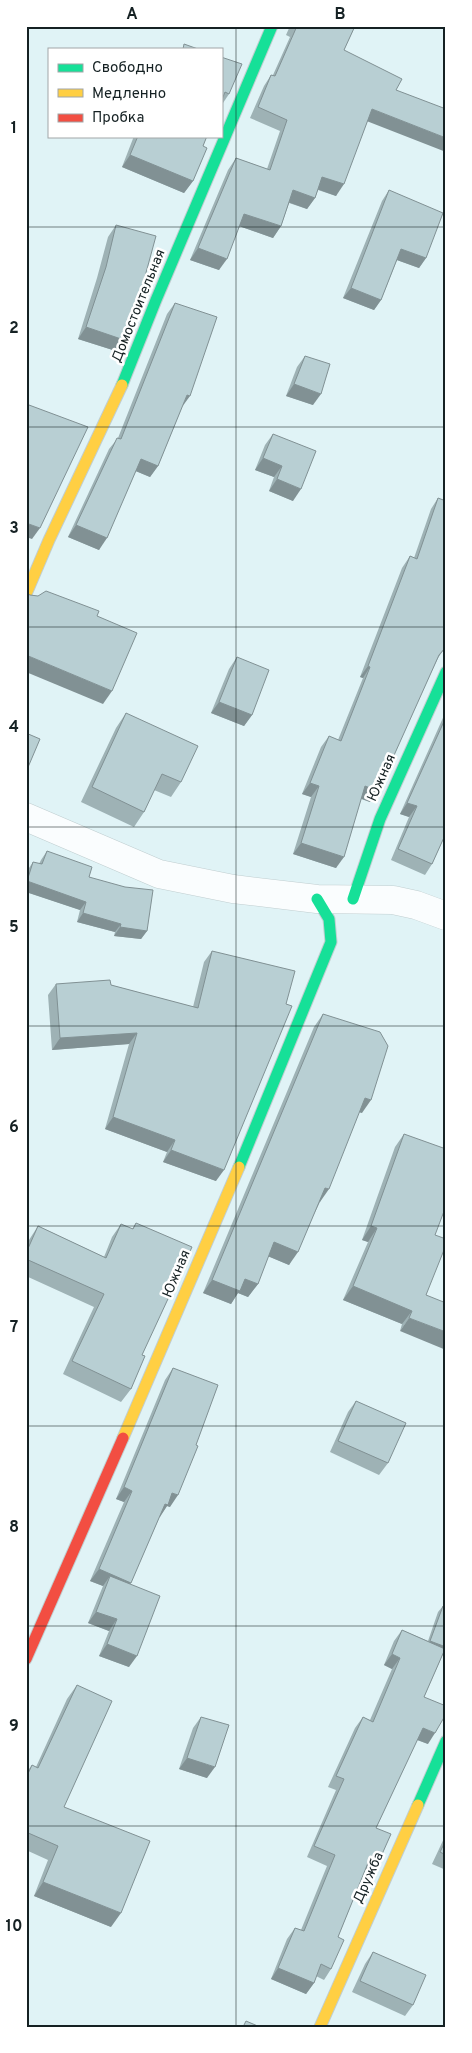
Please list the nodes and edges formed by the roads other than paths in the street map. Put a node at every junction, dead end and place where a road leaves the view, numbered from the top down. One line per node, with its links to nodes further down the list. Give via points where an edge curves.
1 (272, 26): 2 (street, Домостоительная, via 124,382)
2 (26, 594)
3 (446, 672): 6 (street, Южная, via 380,819)
4 (26, 817): 5 (street, via 159,874 233,889)
5 (317, 899): 6 (street); 8 (street, Южная, via 328,914 332,927 331,942 110,1470)
6 (353, 899): 7 (street, via 393,900)
7 (446, 916)
8 (26, 1659)
9 (446, 1741): 10 (street, Дружба)
10 (320, 2027)

